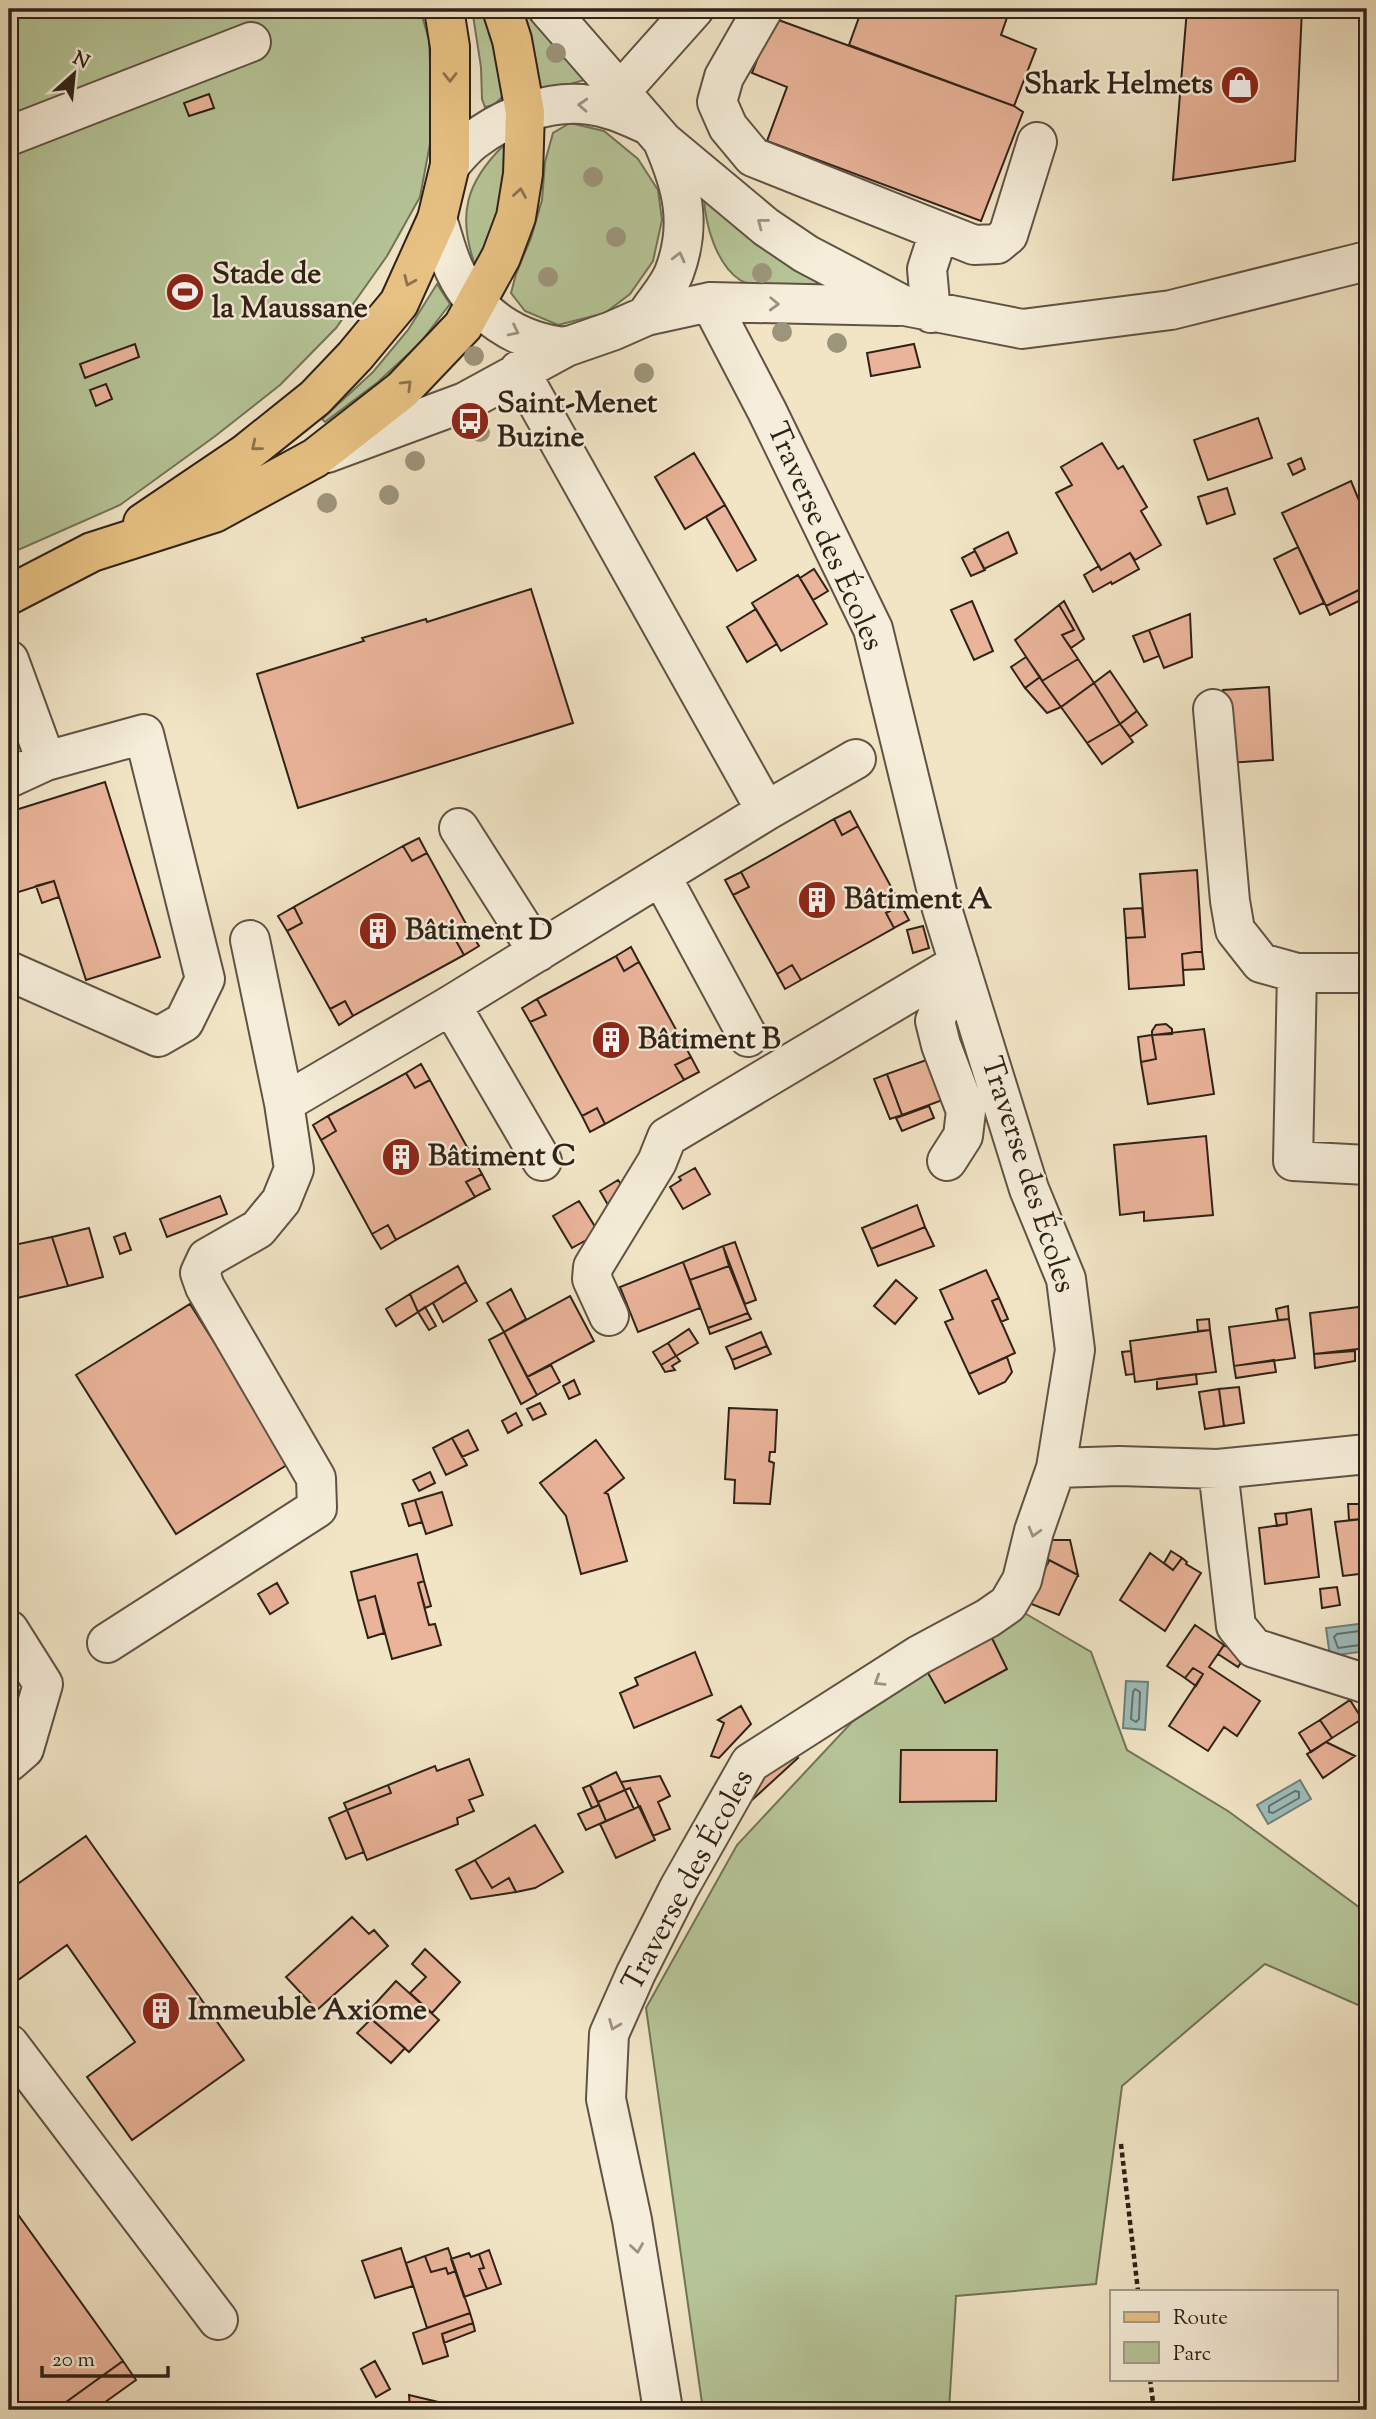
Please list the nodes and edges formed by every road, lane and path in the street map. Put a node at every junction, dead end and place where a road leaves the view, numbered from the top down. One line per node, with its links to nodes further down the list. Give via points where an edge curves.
1 (444, 9): 12 (main road, one-way to 12, via 450,47)
2 (502, 9): 8 (main road)
3 (548, 9): 7 (street)
4 (694, 9): 7 (street)
5 (762, 9): 14 (street, via 723,77 717,102 728,127 753,157)
6 (251, 42): 10 (street)
7 (621, 92): 9 (street)
8 (525, 112): 9 (street, one-way to 8, via 616,111 589,104); 12 (street, via 472,142); 17 (main road, one-way to 8, via 516,217)
9 (655, 133): 18 (street, one-way to 9, via 806,254 766,227); 19 (street, one-way to 9, via 675,272 685,231 680,180)
10 (9, 136)
11 (1037, 142): 14 (street, via 1008,235 996,244 974,245)
12 (450, 165): 13 (main road)
13 (437, 219): 17 (street, via 454,270); 23 (main road, one-way to 23, via 399,303 315,398 245,454)
14 (939, 232): 18 (street)
15 (1367, 261): 18 (street, via 1171,310 1021,330)
16 (710, 302): 18 (street, one-way to 18); 19 (street); 35 (street, Traverse des Écoles, via 873,629 938,896)
17 (476, 306): 20 (street, one-way to 20, via 525,337); 22 (main road, one-way to 17, via 402,390)
18 (918, 309)
19 (646, 316): 20 (street)
20 (566, 347): 21 (street)
21 (519, 370): 22 (street, via 465,402); 30 (street)
22 (315, 458): 23 (main road, via 215,513)
23 (107, 547): 24 (main road)
24 (9, 595)
25 (9, 660): 28 (street)
26 (1213, 709): 37 (street, via 1235,930 1261,963)
27 (856, 759): 30 (street)
28 (46, 761): 29 (street); 36 (street, via 144,734 205,979 184,1022 158,1037)
29 (9, 778)
30 (766, 811): 32 (street)
31 (459, 828): 34 (street)
32 (661, 876): 34 (street); 40 (street)
33 (250, 940): 41 (street)
34 (538, 952): 39 (street)
35 (959, 963): 43 (street, via 935,1021 966,1111 963,1136); 45 (street, via 667,1137 657,1162 593,1267 592,1279); 47 (street, Traverse des Écoles, via 1029,1189 1066,1279 1074,1350)
36 (9, 971)
37 (1297, 973): 38 (street); 44 (street, via 1293,1161)
38 (1367, 973)
39 (451, 1005): 41 (street); 42 (street)
40 (748, 1037)
41 (285, 1103): 50 (street, via 294,1169 281,1201 257,1229 207,1258 200,1273 316,1478 317,1508)
42 (542, 1161)
43 (947, 1161)
44 (1367, 1166)
45 (609, 1316)
46 (1367, 1454): 48 (street)
47 (1056, 1468): 48 (street); 58 (street, Traverse des Écoles, one-way to 58, via 1022,1580 1008,1604 750,1763 679,1888 609,2034 606,2099 632,2220)
48 (1218, 1469): 51 (street, via 1236,1626 1254,1648)
49 (9, 1630): 52 (street, via 43,1684 24,1749)
50 (107, 1643)
51 (1367, 1684)
52 (9, 1762)
53 (9, 2044): 56 (street)
54 (1121, 2144): 55 (path)
55 (1138, 2290)
56 (218, 2320)
57 (1150, 2380): 59 (path)
58 (663, 2410)
59 (1154, 2410)

